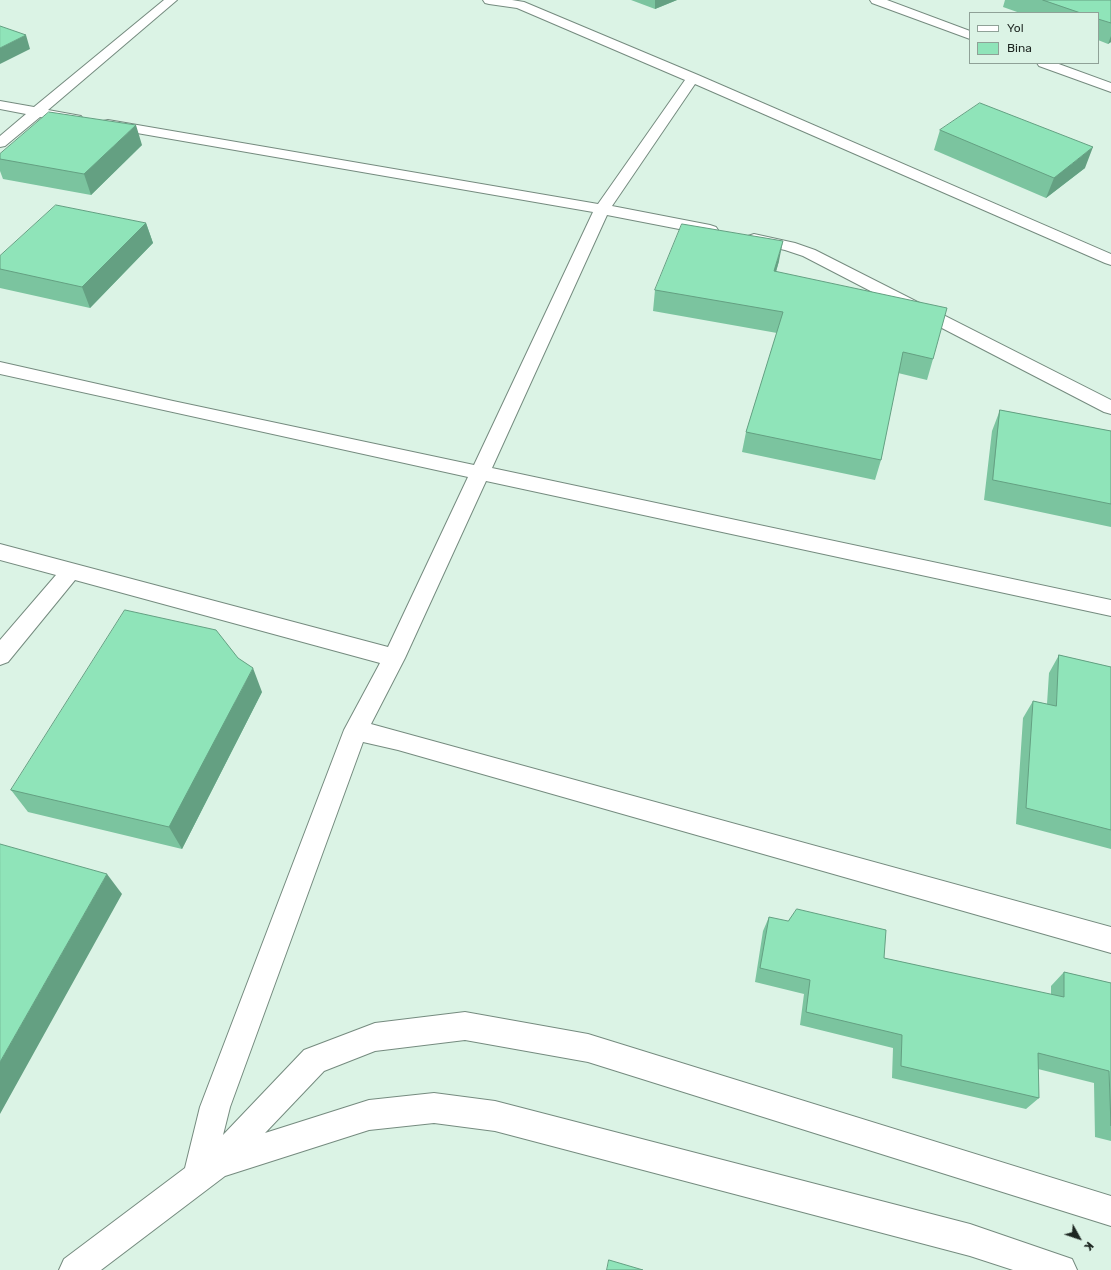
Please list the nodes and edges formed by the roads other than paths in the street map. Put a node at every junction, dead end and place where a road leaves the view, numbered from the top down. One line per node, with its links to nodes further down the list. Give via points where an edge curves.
1 (171, 0): 10 (street)
2 (489, 0): 4 (street)
3 (876, 0): 5 (street)
4 (525, 2): 7 (street)
5 (969, 35)
6 (1047, 64): 8 (street)
7 (693, 78): 12 (street); 15 (street)
8 (1111, 88)
9 (0, 105): 10 (street)
10 (37, 112): 11 (street); 12 (street)
11 (0, 143)
12 (602, 209): 13 (street); 18 (street)
13 (726, 234)
14 (742, 237): 17 (street, via 789,246 808,253)
15 (1111, 260)
16 (0, 368): 18 (street)
17 (1111, 408)
18 (480, 473): 21 (street); 23 (street)
19 (0, 552): 20 (street)
20 (71, 572): 22 (street); 23 (street)
21 (1111, 608)
22 (0, 656)
23 (394, 658): 24 (street)
24 (356, 730): 25 (street); 26 (street, via 215,1107)
25 (1111, 940)
26 (208, 1170): 27 (street, via 314,1060 375,1037 465,1026 588,1048); 28 (street); 29 (street, via 369,1115 434,1108 495,1116 603,1143 970,1240)
27 (1111, 1211)
28 (75, 1270)
29 (1061, 1270)

